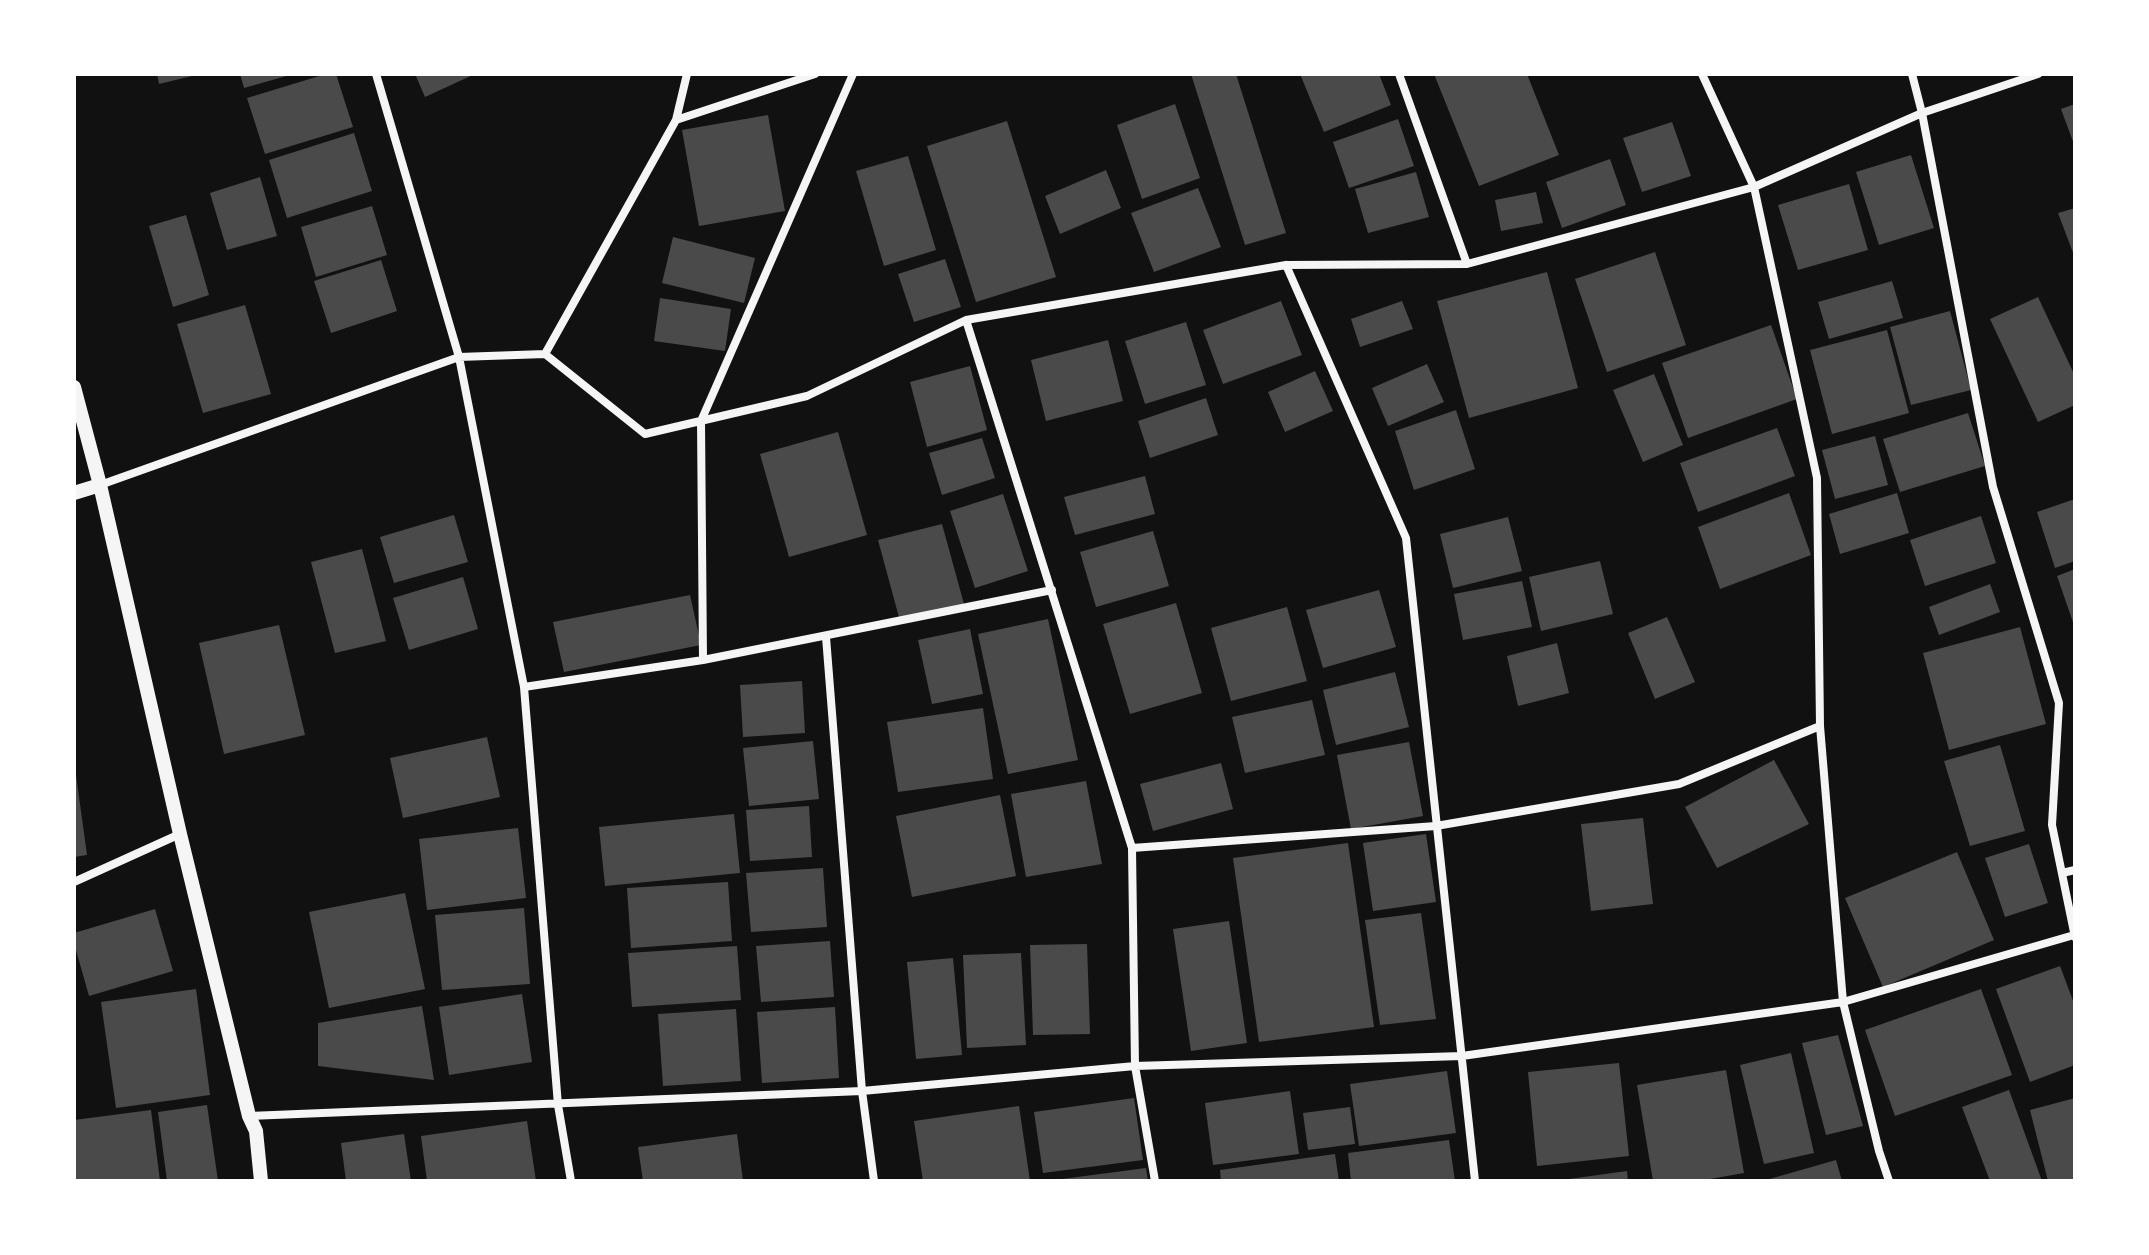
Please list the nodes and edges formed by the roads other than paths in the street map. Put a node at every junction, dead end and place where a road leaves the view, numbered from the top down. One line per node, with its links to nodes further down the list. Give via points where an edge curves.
1 (376, 74): 16 (street)
2 (687, 74): 10 (street)
3 (815, 74): 10 (street)
4 (853, 74): 18 (street)
5 (1399, 74): 12 (street)
6 (1702, 74): 11 (street)
7 (1912, 74): 9 (street)
8 (2038, 74): 9 (street)
9 (1922, 113): 11 (street); 30 (street, via 1993,487 2059,703 2052,825)
10 (676, 120): 15 (street)
11 (1754, 187): 12 (street); 25 (street, via 1817,478)
12 (1467, 264): 13 (street)
13 (1286, 265): 14 (street); 26 (street, via 1406,538)
14 (966, 320): 18 (street, via 807,396); 21 (street)
15 (545, 354): 16 (street); 18 (street, via 645,434)
16 (459, 357): 19 (street); 24 (street)
17 (74, 387): 19 (street)
18 (701, 421): 23 (street)
19 (100, 485): 20 (street); 27 (street)
20 (74, 493)
21 (1052, 590): 22 (street); 28 (street)
22 (826, 637): 23 (street); 36 (street)
23 (703, 660): 24 (street)
24 (524, 687): 37 (street)
25 (1820, 726): 26 (street, via 1679,784); 33 (street)
26 (1436, 826): 28 (street); 34 (street)
27 (180, 834): 31 (street); 38 (street)
28 (1132, 848): 35 (street)
29 (2075, 870): 30 (street)
30 (2062, 873): 32 (street)
31 (74, 882)
32 (2075, 936): 33 (street)
33 (1843, 1002): 34 (street); 44 (street)
34 (1462, 1056): 35 (street); 43 (street)
35 (1135, 1066): 36 (street); 42 (street)
36 (862, 1091): 37 (street); 41 (street)
37 (558, 1105): 38 (street); 40 (street)
38 (249, 1116): 39 (street, via 256,1131)
39 (261, 1181)
40 (571, 1181)
41 (874, 1181)
42 (1155, 1181)
43 (1475, 1181)
44 (1889, 1181)

